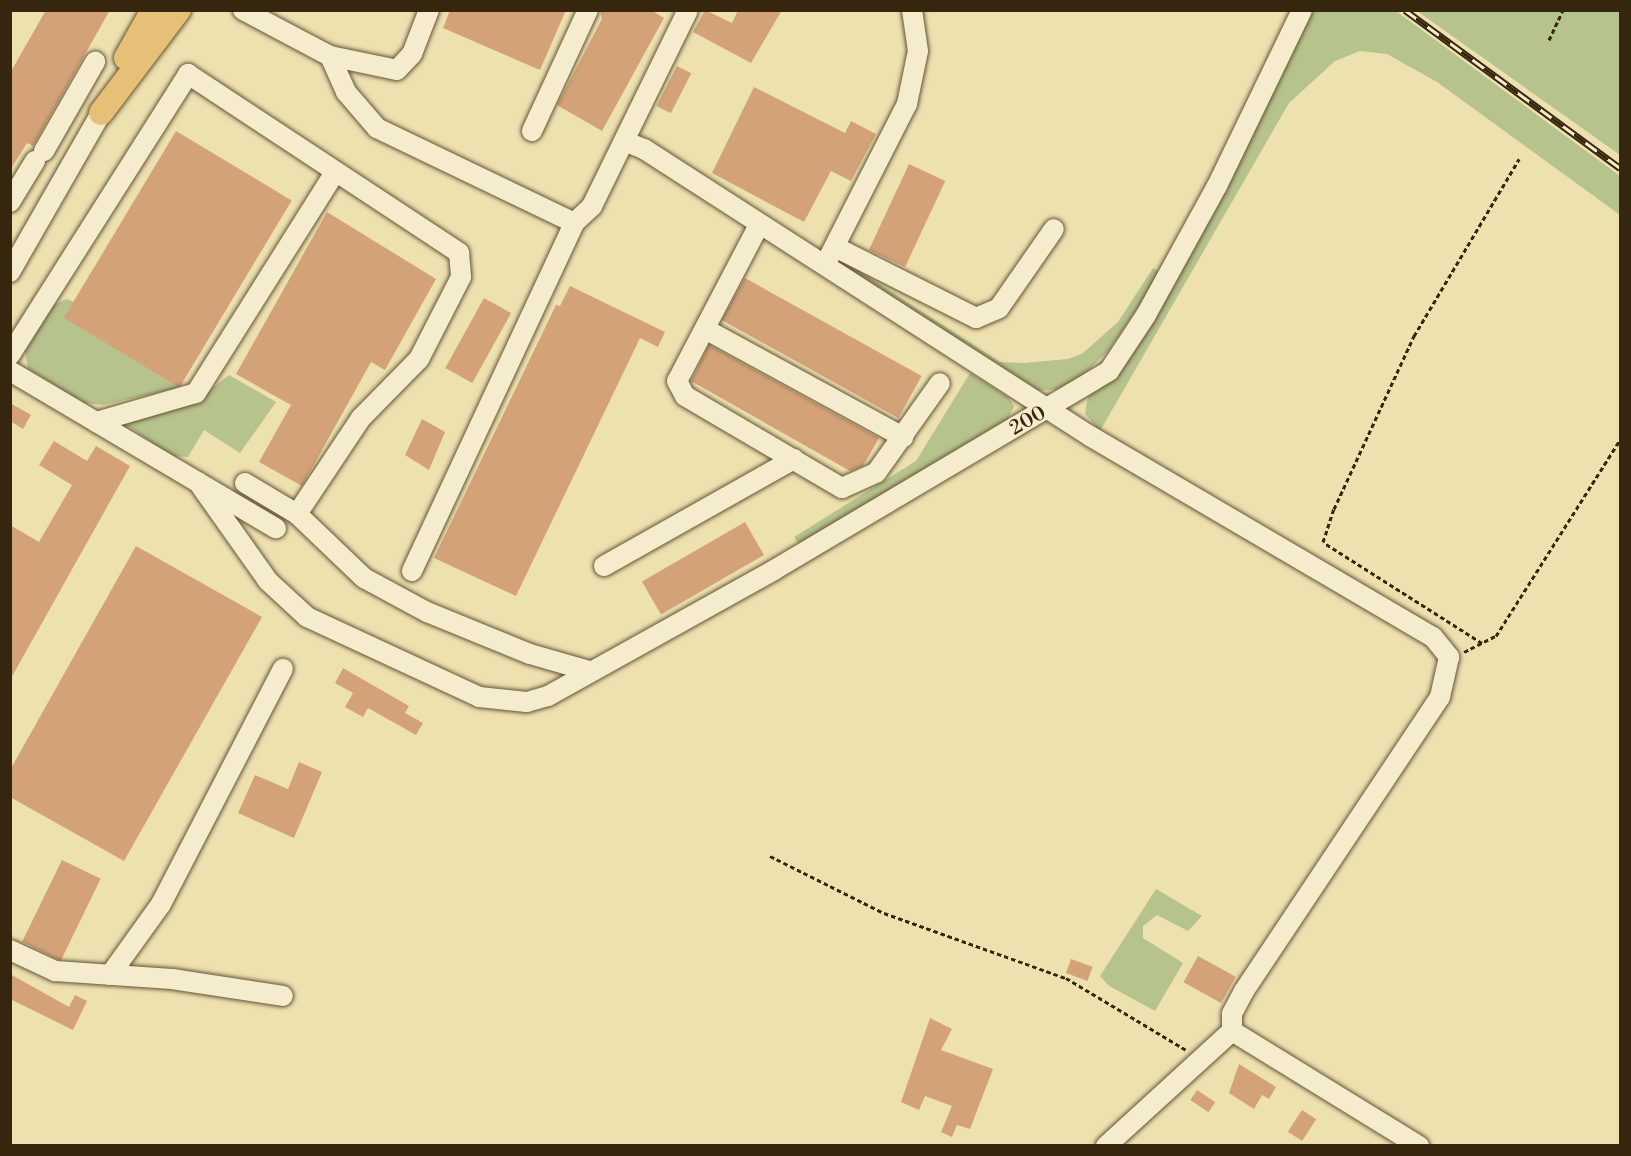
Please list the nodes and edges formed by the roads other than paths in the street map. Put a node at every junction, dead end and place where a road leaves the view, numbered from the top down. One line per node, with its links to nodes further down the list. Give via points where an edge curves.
1 (153, 10): 11 (main road)
2 (179, 10): 11 (main road)
3 (243, 10): 9 (street)
4 (429, 10): 9 (street, via 412,54 397,70)
5 (588, 10): 13 (street)
6 (688, 10): 15 (street)
7 (912, 10): 23 (street, via 918,51 907,104)
8 (1302, 10): 30 (street, 200, via 1217,186 1125,349 1095,382)
9 (330, 56): 20 (street, via 346,92 377,128)
10 (95, 62): 12 (street)
11 (101, 113): 14 (street)
12 (60, 123): 14 (street); 16 (street)
13 (532, 131)
14 (86, 139): 18 (street)
15 (624, 141): 20 (street, via 592,206); 21 (street, via 644,149)
16 (35, 163): 18 (street); 19 (street)
17 (335, 172): 27 (street, via 188,74); 31 (street, via 196,393); 36 (street, via 459,253 461,277 420,359 361,418)
18 (55, 195): 25 (street)
19 (10, 202)
20 (574, 223): 39 (street)
21 (759, 225): 24 (street); 26 (street)
22 (1054, 230): 23 (street, via 999,308 976,318)
23 (835, 247): 24 (street)
24 (824, 268): 30 (street)
25 (10, 272)
26 (705, 329): 32 (street); 33 (street, via 677,381 677,388)
27 (10, 355)
28 (10, 371): 31 (street)
29 (940, 383): 32 (street)
30 (1050, 408): 41 (street, 200, via 774,570); 45 (street, via 1433,638 1449,657 1440,697 1244,991 1232,1014)
31 (96, 422): 34 (street)
32 (903, 437): 33 (street, via 876,473 842,488)
33 (794, 459): 38 (street)
34 (198, 482): 37 (street); 41 (street, 200, via 268,581 308,617 479,697 527,702 548,696)
35 (245, 483): 36 (street)
36 (297, 514): 41 (street, via 364,578 416,606 530,654)
37 (276, 528)
38 (604, 566)
39 (412, 571)
40 (283, 669): 43 (street, via 161,904)
41 (589, 671)
42 (10, 950): 43 (street, via 56,971)
43 (110, 975): 44 (street, via 172,979)
44 (283, 996)
45 (1232, 1031): 46 (street); 47 (street)
46 (1106, 1146)
47 (1419, 1146)

